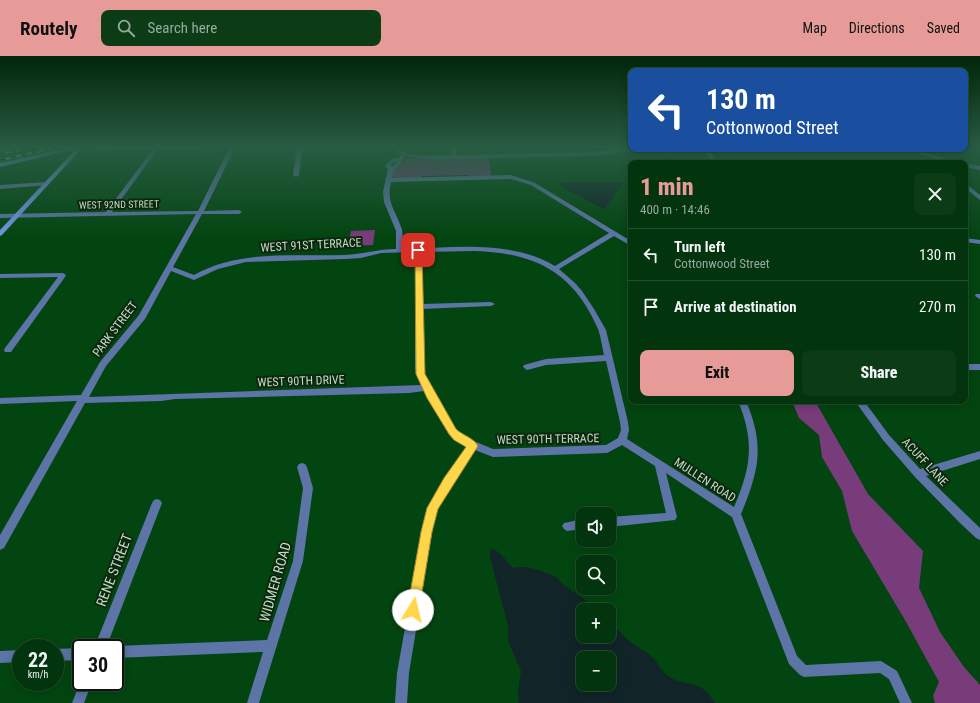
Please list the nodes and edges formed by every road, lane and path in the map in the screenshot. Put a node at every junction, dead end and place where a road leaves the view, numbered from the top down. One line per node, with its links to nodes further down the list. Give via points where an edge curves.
1 (53, 176): 6 (main road)
2 (136, 176): 13 (street)
3 (218, 176): 11 (street, PARK STREET)
4 (389, 176): 5 (street)
5 (388, 180): 16 (street, via 520,178); 22 (street, via 387,202 399,231)
6 (46, 184): 7 (street); 15 (main road)
7 (0, 187)
8 (968, 188): 10 (street)
9 (968, 196): 10 (street)
10 (979, 197)
11 (200, 212): 12 (street, WEST 92ND STREET); 13 (street, WEST 92ND STREET); 23 (street, PARK STREET)
12 (238, 212)
13 (109, 213): 15 (street, WEST 92ND STREET)
14 (0, 216): 15 (street, WEST 92ND STREET)
15 (17, 216): 17 (main road)
16 (614, 233): 19 (street); 24 (street)
17 (0, 234)
18 (968, 240): 20 (street)
19 (628, 242)
20 (980, 242)
21 (418, 250): 22 (street, WEST 91ST TERRACE); 24 (street, WEST 91ST TERRACE, via 508,251); 27 (street, WEST 90TH TERRACE)
22 (399, 251): 23 (street, WEST 91ST TERRACE, via 359,256 243,260 194,278)
23 (169, 268): 34 (street, PARK STREET, via 142,317 109,355)
24 (555, 269): 29 (street, WEST 91ST TERRACE, via 576,288 597,321 602,330)
25 (0, 276): 28 (street, via 63,275)
26 (491, 304): 27 (street)
27 (418, 308): 33 (street, WEST 90TH TERRACE, via 419,368)
28 (8, 350)
29 (608, 358): 32 (street, via 552,361); 38 (street, WEST 91ST TERRACE, via 624,422)
30 (968, 367): 31 (street)
31 (980, 367)
32 (527, 368)
33 (427, 388): 34 (street, WEST 90TH DRIVE, via 161,398); 39 (street, WEST 90TH TERRACE, via 452,432)
34 (84, 398): 35 (street, WEST 90TH DRIVE); 50 (street, PARK STREET)
35 (0, 401)
36 (744, 404): 45 (street, MULLEN ROAD, via 754,439 754,460 749,484)
37 (861, 404): 43 (street, ACUFF LANE)
38 (622, 440): 39 (street, WEST 90TH TERRACE, via 607,450 493,453); 41 (street, MULLEN ROAD)
39 (473, 446): 59 (street, via 436,500 430,515 403,674)
40 (980, 455): 43 (street)
41 (659, 464): 45 (street, MULLEN ROAD); 46 (street, via 672,517)
42 (302, 468): 52 (street, WIDMER ROAD, via 308,488 301,547)
43 (918, 474): 49 (street, ACUFF LANE)
44 (157, 503): 51 (street, RENE STREET)
45 (736, 514): 60 (street, via 793,660 804,672 881,667 893,675)
46 (616, 521)
47 (576, 525): 48 (street)
48 (567, 526)
49 (980, 535)
50 (0, 545)
51 (104, 639)
52 (270, 646): 53 (street); 58 (street, WIDMER ROAD)
53 (124, 652)
54 (12, 656): 55 (street)
55 (0, 657)
56 (83, 691): 57 (street)
57 (78, 703)
58 (253, 703)
59 (401, 703)
60 (906, 703)

